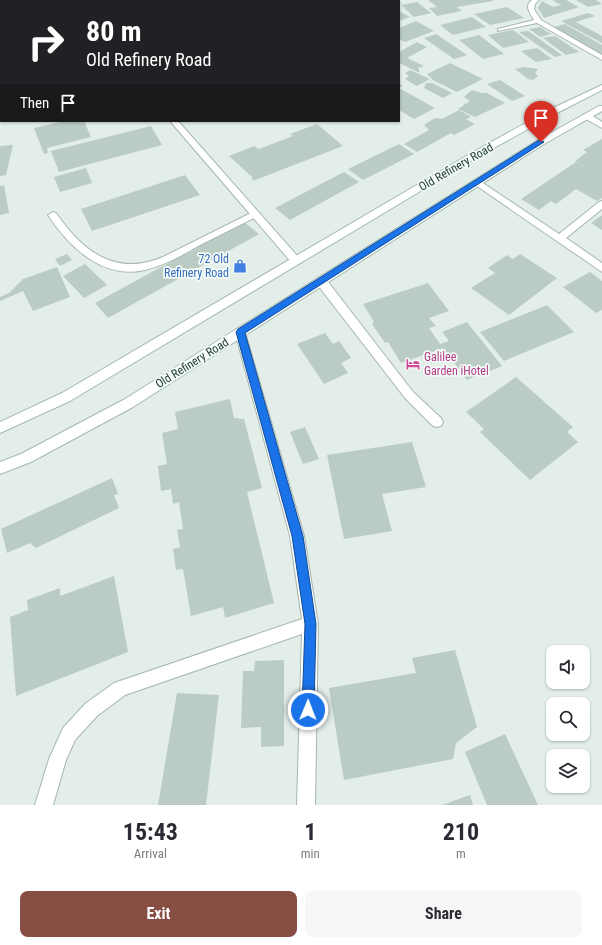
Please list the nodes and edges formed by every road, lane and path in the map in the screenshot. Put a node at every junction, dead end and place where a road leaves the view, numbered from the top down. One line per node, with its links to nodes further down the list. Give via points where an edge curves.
1 (536, 0): 2 (main road, via 531,8)
2 (538, 21): 3 (main road); 4 (main road)
3 (500, 30)
4 (602, 58)
5 (602, 87): 15 (main road, Old Refinery Road, via 471,157)
6 (602, 108): 7 (main road, Old Refinery Road)
7 (587, 116): 9 (main road); 10 (main road, Old Refinery Road)
8 (175, 122): 12 (main road)
9 (602, 126)
10 (477, 182): 14 (main road); 17 (main road, Old Refinery Road)
11 (602, 204): 14 (main road)
12 (255, 214): 13 (main road, via 165,260 137,268 113,266 89,256 73,242); 15 (main road)
13 (53, 215)
14 (560, 238): 16 (main road)
15 (296, 261): 20 (main road, Old Refinery Road, via 66,397)
16 (602, 268)
17 (321, 281): 18 (main road, Old Refinery Road); 19 (main road, via 408,394)
18 (240, 332): 21 (main road, Old Refinery Road, via 129,403 26,458); 22 (main road, via 297,536)
19 (436, 422)
20 (0, 428)
21 (0, 468)
22 (310, 624): 23 (main road, via 120,689 91,710 69,734 58,759); 24 (main road)
23 (44, 805)
24 (306, 805)

